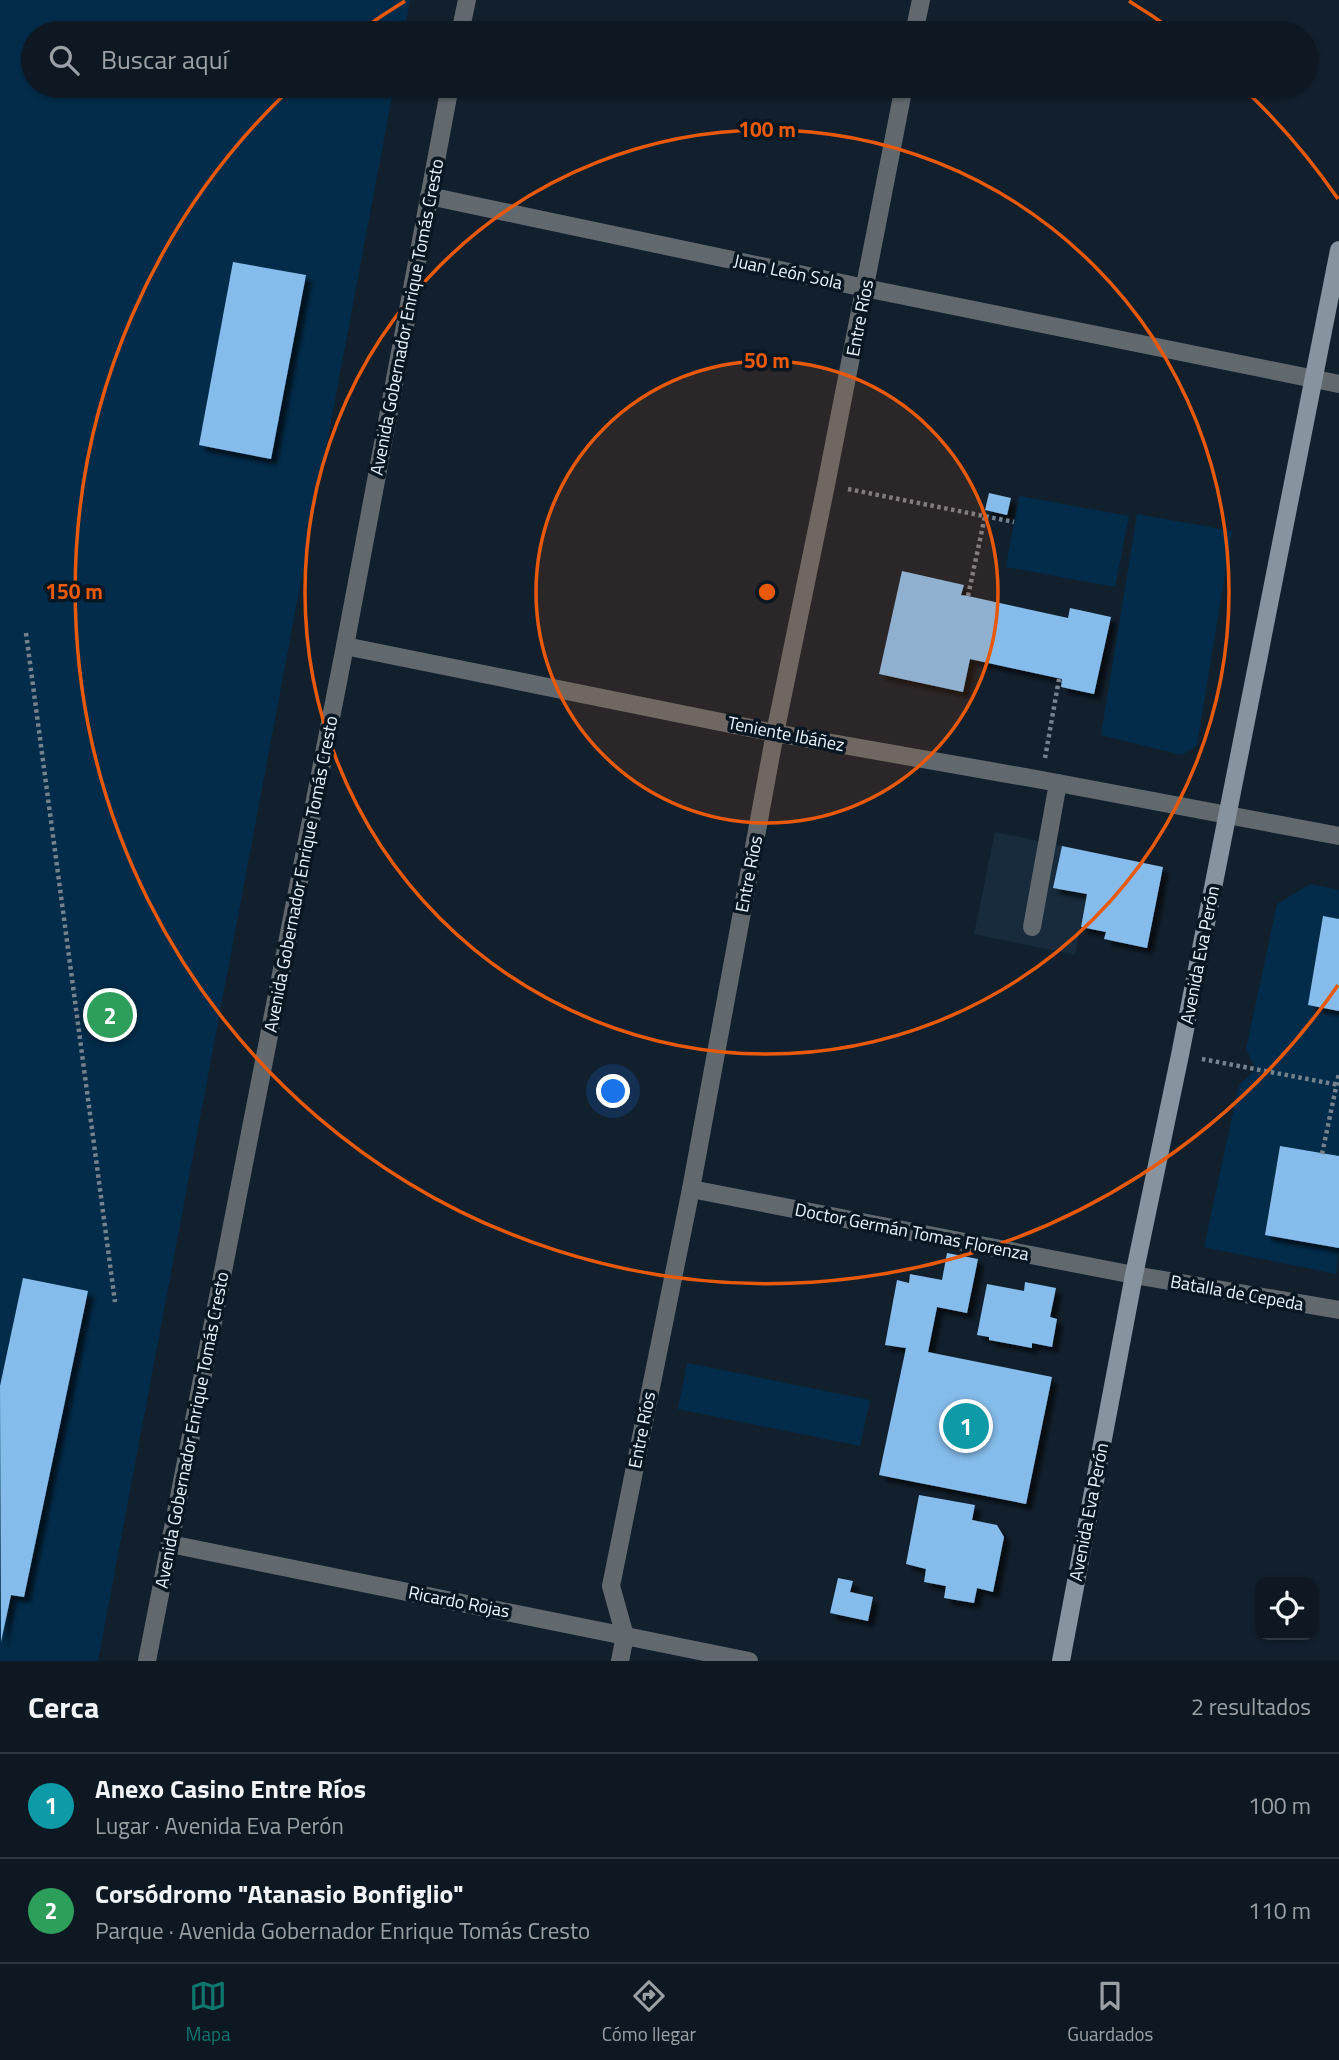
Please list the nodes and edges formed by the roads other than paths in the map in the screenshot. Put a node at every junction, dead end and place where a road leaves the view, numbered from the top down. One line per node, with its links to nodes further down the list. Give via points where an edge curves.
1 (467, 0): 3 (street)
2 (920, 0): 4 (street)
3 (463, 21)
4 (916, 21)
5 (448, 98): 7 (street, Avenida Gobernador Enrique Tomás Cresto)
6 (902, 98): 9 (street, Entre Ríos)
7 (429, 196): 9 (street, Juan León Sola); 12 (street, Avenida Gobernador Enrique Tomás Cresto)
8 (1339, 250): 10 (main road, Avenida Eva Perón)
9 (865, 288): 10 (street, Juan León Sola); 13 (street, Entre Ríos)
10 (1313, 379): 11 (street, Juan León Sola); 15 (main road, Avenida Eva Perón)
11 (1339, 384)
12 (345, 646): 13 (street, Teniente Ibáñez); 21 (street, Avenida Gobernador Enrique Tomás Cresto)
13 (775, 733): 14 (street, Teniente Ibáñez); 18 (street, Entre Ríos)
14 (1050, 781): 15 (street, Teniente Ibáñez); 17 (street)
15 (1227, 814): 16 (street, Teniente Ibáñez); 19 (main road, Avenida Eva Perón)
16 (1339, 836)
17 (1032, 927)
18 (691, 1189): 19 (street, Doctor Germán Tomas Florenza); 22 (street, Entre Ríos, via 611,1586)
19 (1134, 1275): 20 (street, Batalla de Cepeda); 26 (main road, Avenida Eva Perón)
20 (1339, 1310)
21 (170, 1544): 22 (street, Ricardo Rojas); 23 (street, Avenida Gobernador Enrique Tomás Cresto)
22 (625, 1636): 24 (street, Entre Ríos); 25 (street, Ricardo Rojas)
23 (147, 1661)
24 (620, 1661)
25 (749, 1661)
26 (1061, 1661)

